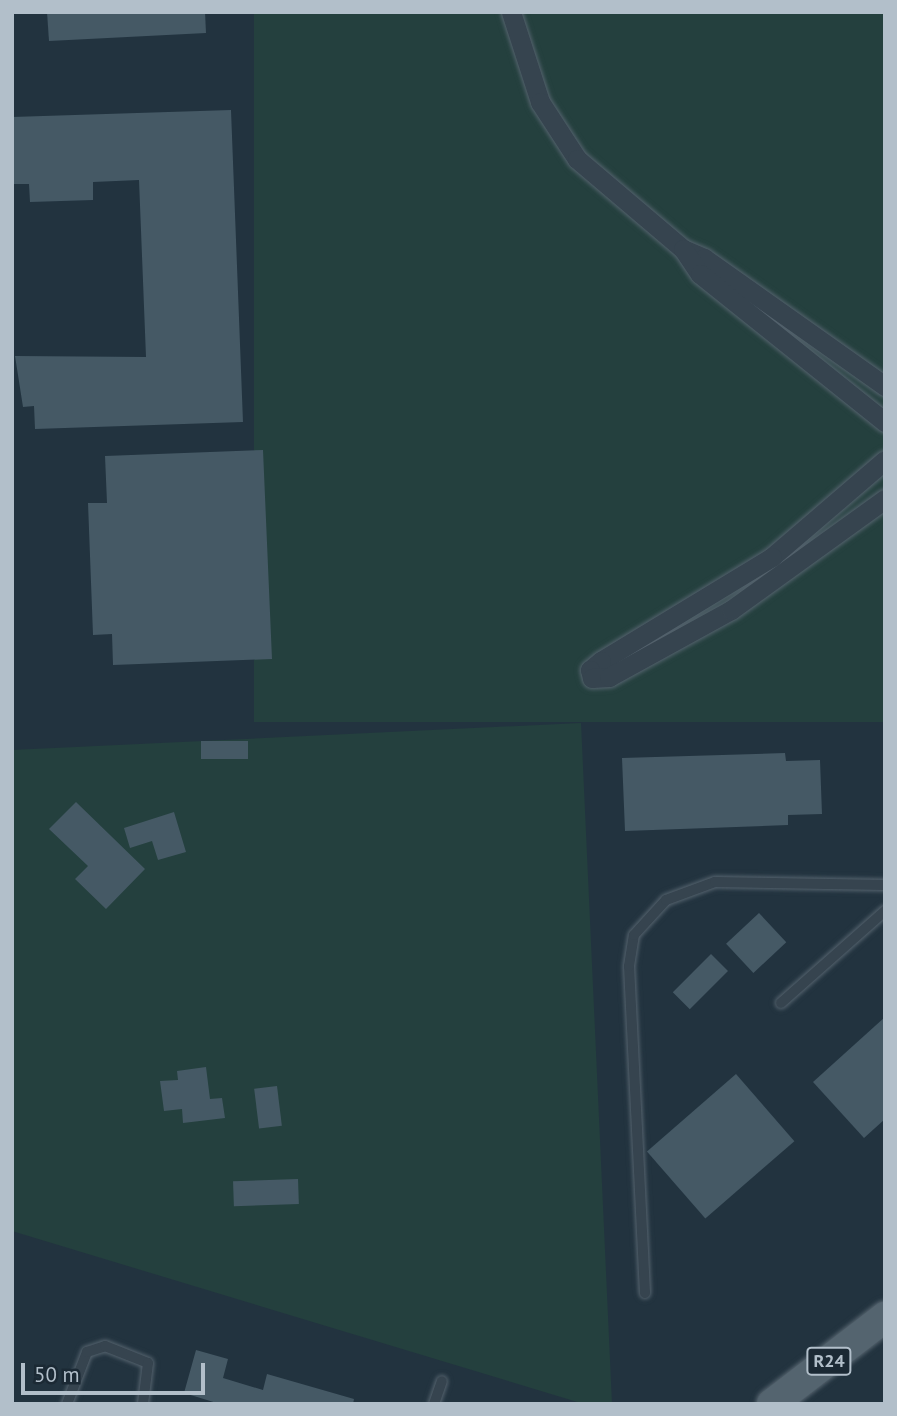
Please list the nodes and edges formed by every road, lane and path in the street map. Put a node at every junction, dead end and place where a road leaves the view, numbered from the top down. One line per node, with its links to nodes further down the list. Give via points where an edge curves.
1 (511, 12): 2 (street, via 540,102 577,159)
2 (683, 249): 3 (street); 4 (street, via 700,274)
3 (885, 386)
4 (885, 422)
5 (885, 460): 6 (street, via 772,557 601,661 590,670 592,678 609,677 731,610)
6 (885, 499)
7 (885, 885): 10 (lane, via 703,884 667,900 634,935 629,966)
8 (885, 911): 9 (lane)
9 (781, 1003)
10 (645, 1293)
11 (885, 1317): 16 (main road, R24)
12 (442, 1381): 15 (lane)
13 (67, 1404): 14 (lane, via 86,1352 105,1346 148,1363)
14 (143, 1404)
15 (434, 1404)
16 (772, 1404)

